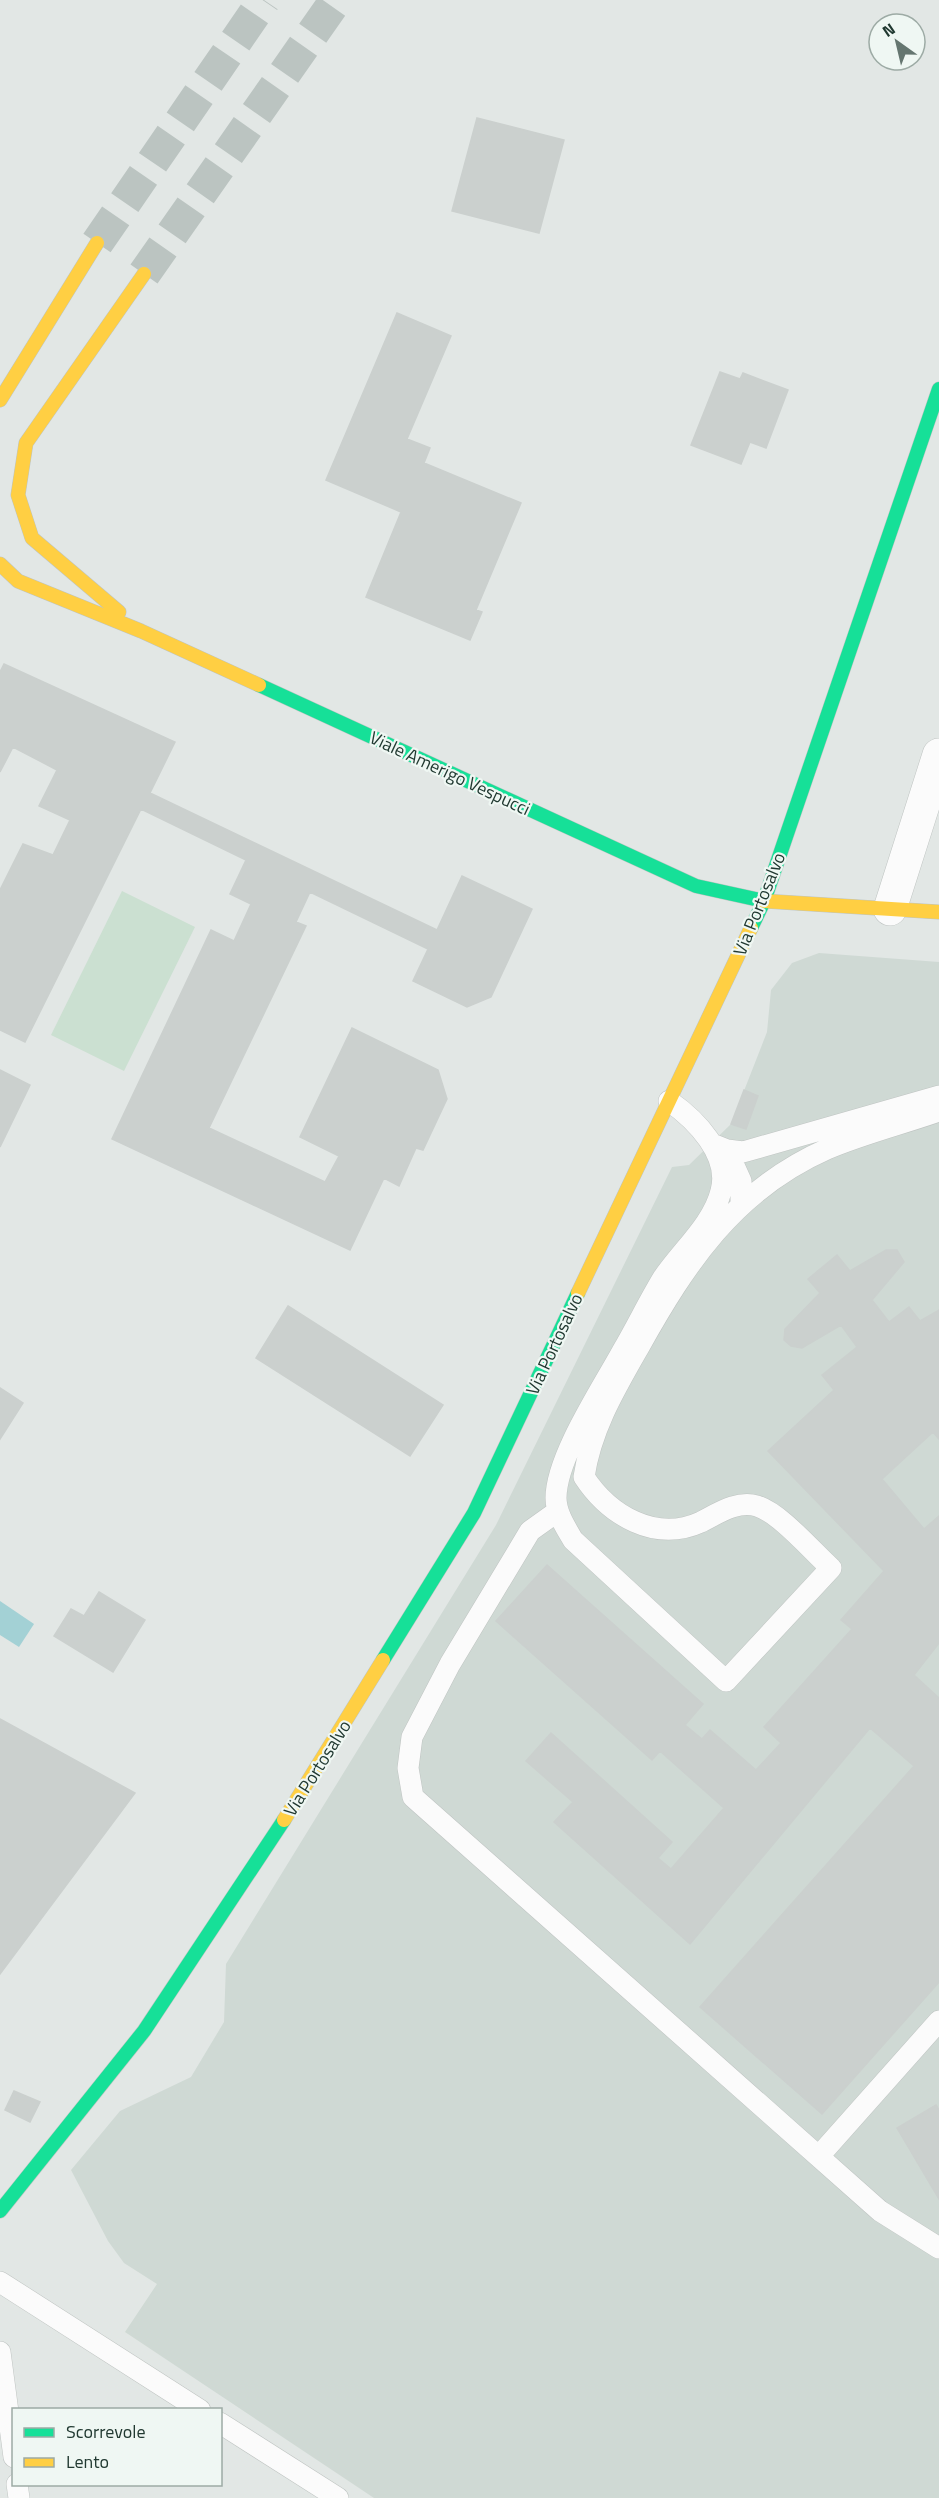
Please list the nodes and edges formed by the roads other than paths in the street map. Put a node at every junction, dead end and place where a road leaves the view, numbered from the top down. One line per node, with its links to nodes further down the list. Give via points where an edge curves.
1 (97, 243): 4 (main road)
2 (144, 274): 6 (main road, via 26,443 18,495 32,538)
3 (939, 389): 8 (main road, Via Portosalvo)
4 (0, 400)
5 (0, 564): 6 (main road, via 18,581)
6 (141, 631): 8 (main road, Viale Amerigo Vespucci, via 696,886)
7 (939, 755): 9 (street)
8 (764, 901): 9 (main road, Viale Amerigo Vespucci); 12 (main road, Via Portosalvo)
9 (890, 909): 10 (main road, Viale Amerigo Vespucci)
10 (939, 912)
11 (939, 1096): 14 (lane, via 743,1152)
12 (669, 1101): 14 (lane, via 690,1115); 19 (main road, Via Portosalvo, via 474,1513 251,1873 144,2031)
13 (939, 1111): 15 (lane, via 826,1150)
14 (720, 1147): 15 (lane, via 741,1181); 16 (lane, via 722,1189 712,1211 663,1278 562,1464 556,1498)
15 (741, 1203): 16 (lane, via 674,1284 604,1410 587,1455 584,1477 596,1495 626,1519 650,1529 678,1528 727,1508 756,1505 771,1513 831,1568 726,1681 573,1540)
16 (558, 1511): 18 (lane, via 530,1531 450,1664 412,1737 408,1768 413,1797)
17 (939, 2021): 18 (lane)
18 (819, 2156): 20 (lane, via 880,2211)
19 (0, 2211)
20 (939, 2248)
21 (0, 2282): 23 (lane)
22 (0, 2352): 25 (lane)
23 (198, 2408)
24 (222, 2424): 26 (lane)
25 (12, 2442)
26 (338, 2498)

